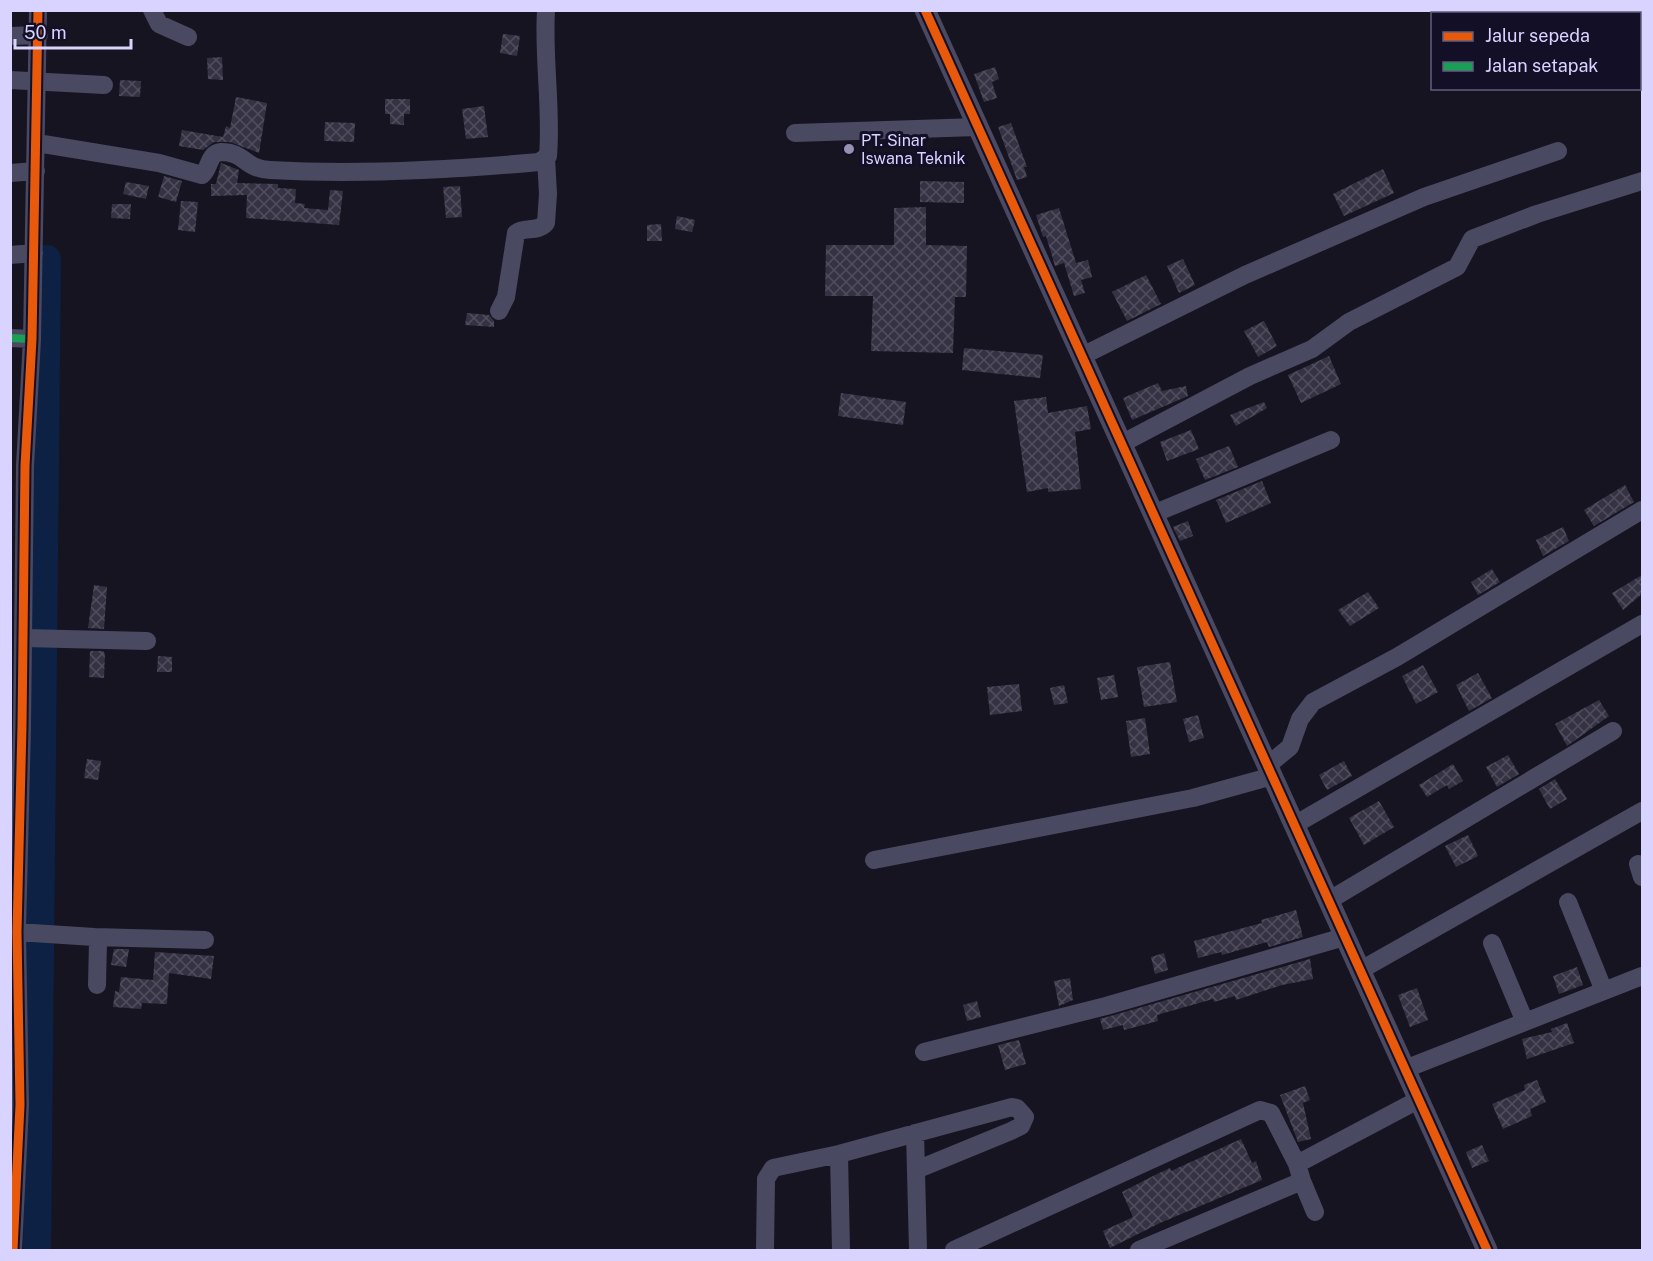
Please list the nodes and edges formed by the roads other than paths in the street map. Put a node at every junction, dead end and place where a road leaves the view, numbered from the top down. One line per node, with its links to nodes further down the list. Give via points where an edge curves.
1 (38, 10): 5 (street)
2 (152, 10): 7 (street, via 159,24)
3 (546, 10): 15 (street)
4 (925, 10): 11 (street)
5 (39, 35): 6 (street); 9 (street)
6 (10, 36)
7 (188, 37)
8 (10, 80): 9 (street)
9 (38, 80): 10 (street); 13 (street)
10 (104, 85)
11 (977, 127): 12 (street); 24 (street)
12 (795, 133)
13 (37, 143): 15 (street, via 159,163 202,175 211,157 220,152 236,154 255,170 273,171 366,171 529,163); 16 (street)
14 (1558, 151): 24 (street, via 1424,197 1245,275)
15 (546, 158): 21 (street, via 546,223 539,229 516,233 506,297)
16 (36, 171): 17 (street); 19 (street)
17 (10, 173)
18 (1642, 181): 26 (street, via 1472,239 1457,267 1349,322 1312,350 1250,376)
19 (34, 253): 20 (street); 23 (street)
20 (10, 255)
21 (499, 311)
22 (10, 338): 23 (street)
23 (32, 339): 27 (street)
24 (1082, 356): 26 (street)
25 (1331, 440): 29 (street)
26 (1121, 444): 29 (street)
27 (18, 465): 30 (street)
28 (1642, 510): 36 (street, via 1397,657 1313,702 1300,719 1290,747)
29 (1153, 514): 36 (street)
30 (17, 576): 32 (street)
31 (1642, 624): 38 (street)
32 (22, 635): 33 (street); 34 (street)
33 (147, 641)
34 (16, 725): 40 (street)
35 (1613, 731): 41 (street)
36 (1270, 771): 38 (street); 39 (street, via 1193,798)
37 (1642, 811): 48 (street)
38 (1296, 824): 41 (street)
39 (874, 860)
40 (14, 880): 43 (street)
41 (1328, 901): 45 (street)
42 (1568, 902): 51 (street)
43 (16, 932): 44 (street); 56 (street)
44 (94, 937): 46 (street); 50 (street, via 98,941)
45 (1344, 937): 48 (street); 53 (street, via 1106,1006)
46 (205, 940)
47 (1492, 943): 52 (street)
48 (1359, 971): 54 (street)
49 (1642, 976): 51 (street)
50 (97, 985)
51 (1604, 991): 52 (street)
52 (1525, 1022): 54 (street)
53 (924, 1052)
54 (1405, 1069): 55 (street)
55 (1418, 1100): 60 (street); 68 (street)
56 (15, 1105): 62 (street)
57 (915, 1133): 58 (street); 59 (street); 59 (street, via 1012,1107 1026,1117 1021,1126 1011,1131)
58 (839, 1154): 63 (street, via 773,1168 768,1173); 64 (street)
59 (916, 1170): 65 (street)
60 (1299, 1173): 61 (street); 66 (street, via 1271,1113 1260,1110); 67 (street)
61 (1316, 1212)
62 (12, 1251)
63 (765, 1251)
64 (841, 1251)
65 (918, 1251)
66 (954, 1251)
67 (1140, 1251)
68 (1487, 1251)

